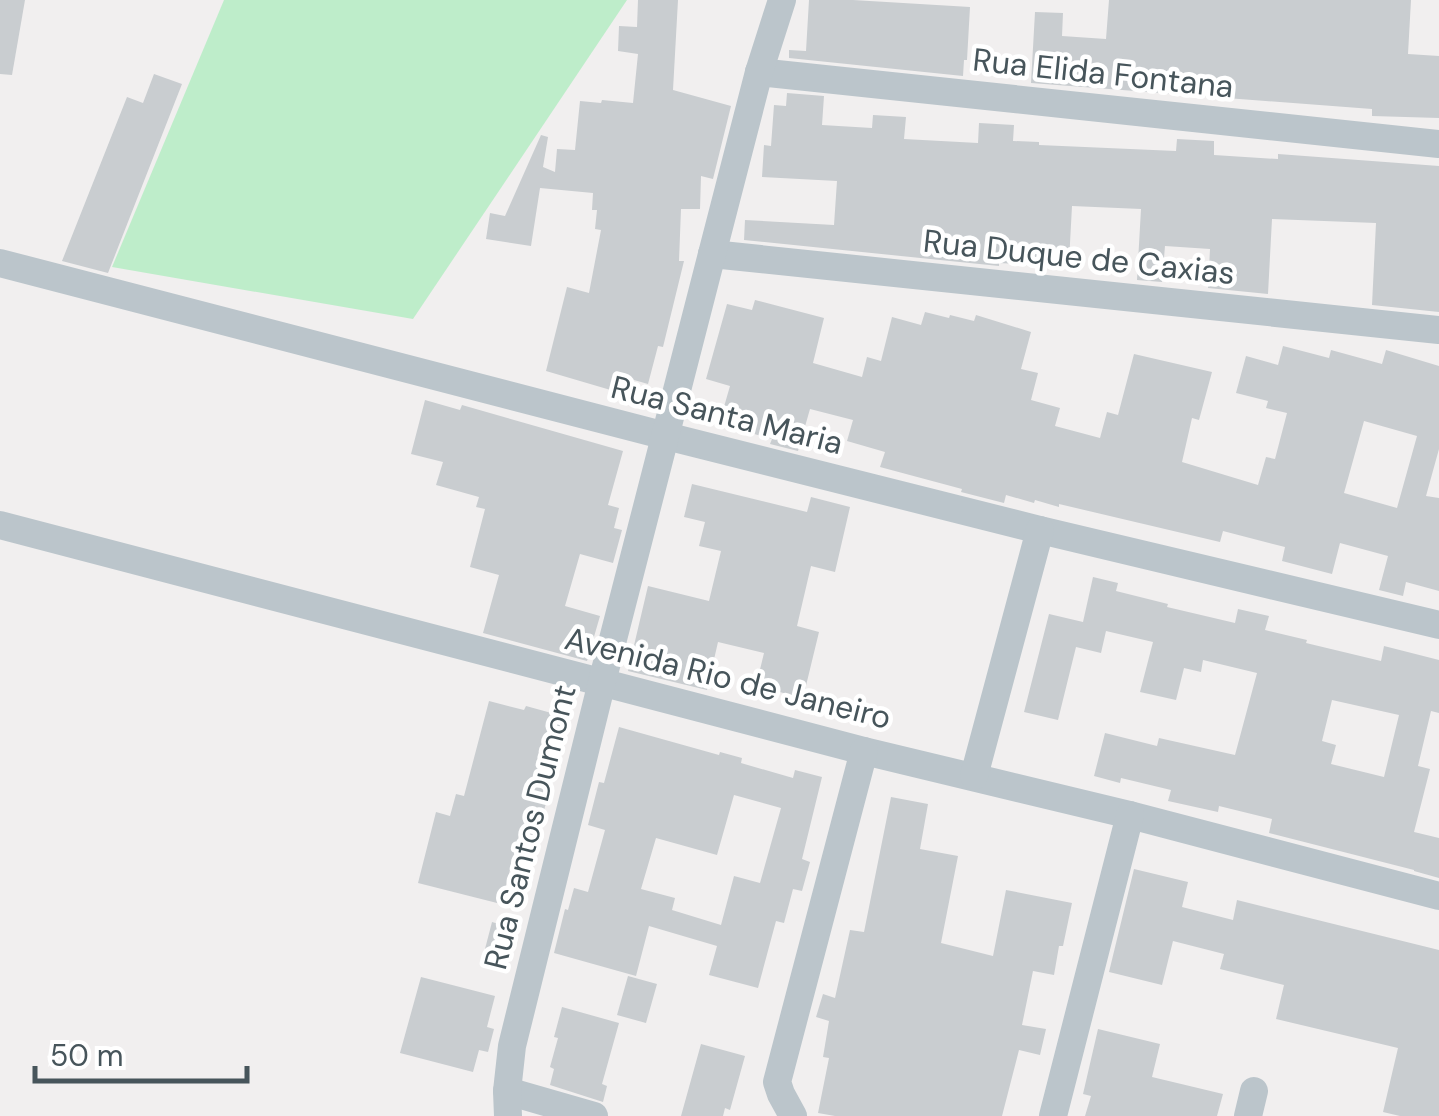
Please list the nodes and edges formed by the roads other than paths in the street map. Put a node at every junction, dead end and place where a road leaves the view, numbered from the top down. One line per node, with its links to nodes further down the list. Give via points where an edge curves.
1 (782, 0): 2 (street, Rua Santos Dumont)
2 (759, 72): 3 (street, Rua Elida Fontana); 4 (street, Rua Santos Dumont)
3 (1439, 144)
4 (712, 254): 6 (street, Rua Duque de Caxias); 7 (street, Rua Santos Dumont)
5 (0, 263): 7 (street, Rua Santa Maria)
6 (1439, 330)
7 (666, 436): 9 (street, Rua Santa Maria); 11 (street, Rua Santos Dumont)
8 (0, 525): 11 (street, Avenida Rio de Janeiro)
9 (1040, 530): 10 (street, Rua Santa Maria); 13 (street)
10 (1439, 625)
11 (602, 682): 12 (street, Avenida Rio de Janeiro); 16 (street, Rua Santos Dumont, via 512,1046)
12 (864, 750): 13 (street, Avenida Rio de Janeiro); 18 (street, via 778,1082)
13 (974, 776): 14 (street, Avenida Rio de Janeiro)
14 (1130, 814): 15 (street, Avenida Rio de Janeiro); 19 (street)
15 (1439, 896)
16 (507, 1104): 17 (street)
17 (594, 1116)
18 (793, 1116)
19 (1052, 1116)

